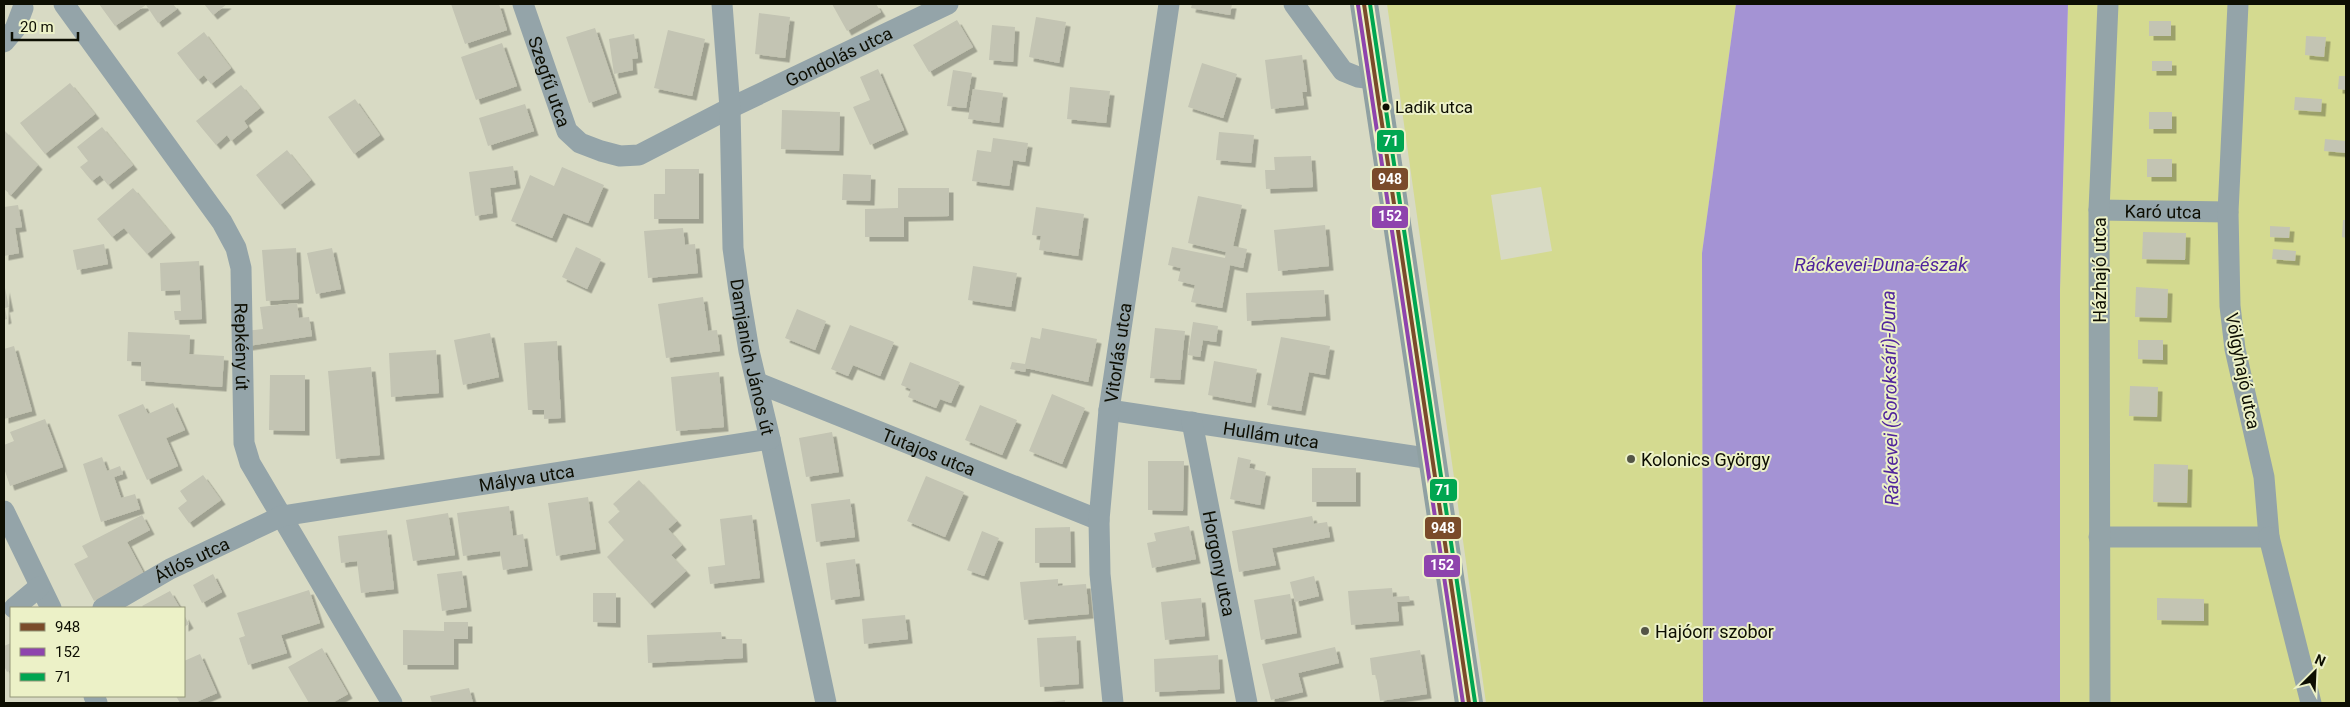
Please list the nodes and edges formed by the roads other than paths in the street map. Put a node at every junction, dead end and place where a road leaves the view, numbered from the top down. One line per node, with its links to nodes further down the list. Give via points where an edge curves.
1 (64, 4): 22 (street, Repkény út, via 222,222 236,248 241,268 244,443 250,463)
2 (524, 4): 13 (street, Szegfű utca, via 567,131 580,143 620,156 639,155)
3 (722, 4): 13 (street, Damjanich János út)
4 (948, 4): 13 (street, Gondolás utca)
5 (1169, 4): 17 (street, Vitorlás utca)
6 (1294, 4): 12 (street, via 1342,71)
7 (1364, 4): 12 (street)
8 (2108, 4): 14 (street, Házhajó utca)
9 (2238, 4): 15 (street, Völgyhajó utca)
10 (20, 9): 11 (street, via 15,30)
11 (4, 42)
12 (1373, 79): 20 (street)
13 (730, 108): 16 (street, Damjanich János út, via 733,248 749,351)
14 (2099, 210): 15 (street, Karó utca); 24 (street, Házhajó utca)
15 (2228, 212): 25 (street, Völgyhajó utca, via 2234,340 2264,477)
16 (758, 383): 19 (street, Damjanich János út); 23 (street, Tutajos utca)
17 (1109, 410): 18 (street, Hullám utca); 23 (street, Vitorlás utca)
18 (1192, 422): 20 (street, Hullám utca); 33 (street, Horgony utca)
19 (770, 439): 22 (street, Mályva utca); 31 (street, Damjanich János út)
20 (1432, 459): 34 (street)
21 (4, 511): 26 (street)
22 (282, 516): 29 (street, Átlós utca, via 170,569); 30 (street, Repkény út)
23 (1099, 520): 32 (street, Vitorlás utca, via 1100,574)
24 (2099, 537): 25 (street); 35 (street, Házhajó utca)
25 (2269, 537): 36 (street, Völgyhajó utca)
26 (39, 587): 27 (street); 28 (street)
27 (15, 607)
28 (50, 607)
29 (105, 607)
30 (392, 703)
31 (826, 703)
32 (1113, 703)
33 (1247, 703)
34 (1469, 703)
35 (2100, 703)
36 (2311, 703)

